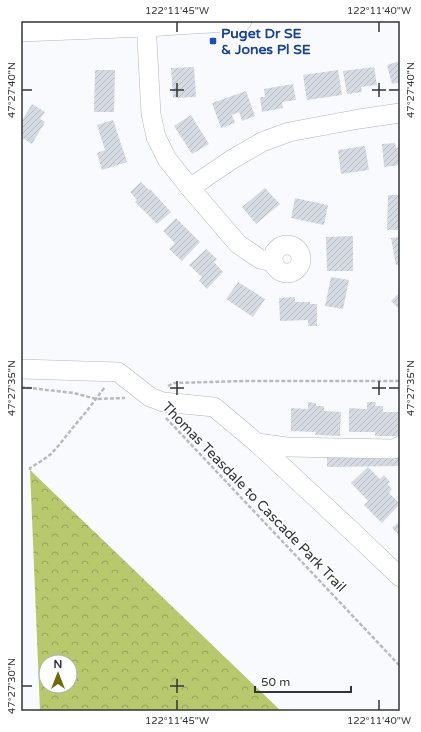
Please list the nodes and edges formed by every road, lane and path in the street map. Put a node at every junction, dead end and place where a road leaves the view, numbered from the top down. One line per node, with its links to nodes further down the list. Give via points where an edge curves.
1 (242, 21): 2 (street)
2 (146, 24): 3 (street); 5 (street, via 151,114 156,137 167,159)
3 (21, 32)
4 (400, 113): 5 (street, via 289,132 262,142)
5 (190, 188): 6 (street, via 238,244 260,259)
6 (273, 262)
7 (21, 369): 8 (street)
8 (118, 372): 11 (street); 13 (path)
9 (400, 381): 11 (path, Thomas Teasdale to Cascade Park Trail, via 174,383)
10 (21, 387): 13 (path, via 74,393)
11 (150, 397): 15 (street, via 163,402 214,407)
12 (131, 398): 13 (path)
13 (96, 399): 17 (path, via 60,445)
14 (165, 417): 19 (path, Thomas Teasdale to Cascade Park Trail)
15 (257, 443): 16 (street, via 287,447 394,449); 18 (street)
16 (400, 446)
17 (30, 470)
18 (400, 577)
19 (400, 666)

